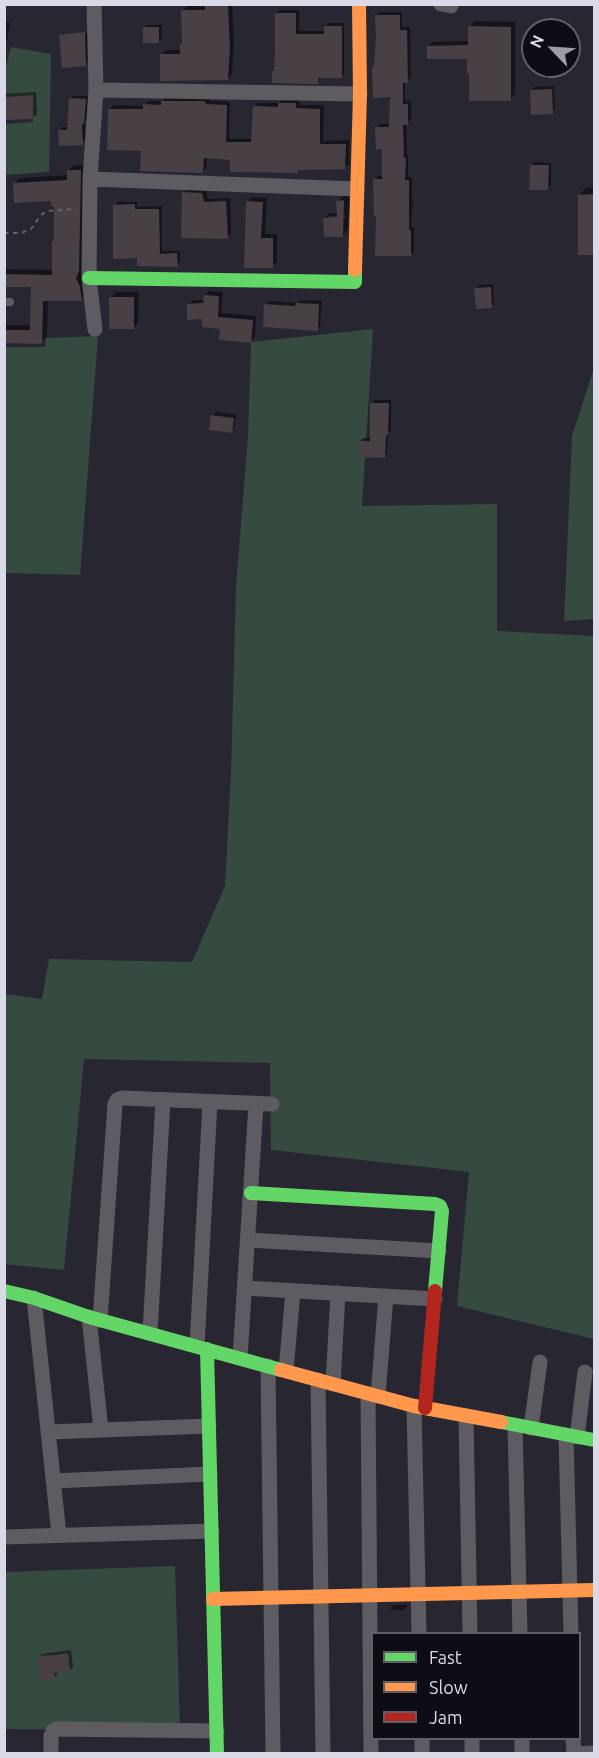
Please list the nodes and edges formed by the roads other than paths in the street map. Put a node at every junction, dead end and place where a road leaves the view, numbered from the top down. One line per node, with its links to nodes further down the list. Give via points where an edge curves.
1 (94, 4): 3 (street)
2 (359, 4): 4 (street)
3 (96, 90): 4 (street); 5 (street)
4 (360, 94): 6 (street)
5 (90, 178): 6 (street); 7 (street)
6 (357, 189): 7 (street, via 355,282)
7 (89, 278): 8 (street)
8 (95, 329)
9 (163, 1100): 10 (street); 23 (street, via 122,1098 115,1104); 24 (street)
10 (210, 1102): 11 (street); 25 (street)
11 (256, 1104): 12 (street); 13 (street)
12 (272, 1104)
13 (251, 1193): 14 (street); 15 (street, via 435,1203 442,1211)
14 (248, 1240): 15 (street); 16 (street)
15 (439, 1251): 22 (street)
16 (245, 1288): 18 (street); 26 (street)
17 (4, 1291): 21 (street)
18 (293, 1291): 19 (street); 29 (street)
19 (338, 1293): 20 (street); 32 (street)
20 (386, 1296): 22 (street); 33 (street)
21 (34, 1298): 23 (street); 40 (street)
22 (435, 1299): 34 (street)
23 (95, 1318): 24 (street); 39 (street)
24 (150, 1333): 25 (street)
25 (202, 1348): 26 (street); 37 (street)
26 (240, 1358): 28 (street)
27 (540, 1362): 38 (street)
28 (268, 1366): 29 (street); 55 (street)
29 (286, 1371): 31 (street)
30 (585, 1372): 41 (street)
31 (318, 1380): 32 (street); 54 (street)
32 (333, 1384): 33 (street)
33 (373, 1395): 34 (street); 53 (street)
34 (420, 1407): 35 (street); 52 (street)
35 (466, 1416): 36 (street); 51 (street)
36 (515, 1425): 38 (street); 50 (street)
37 (209, 1426): 39 (street); 43 (street)
38 (531, 1428): 41 (street)
39 (100, 1430): 40 (street)
40 (48, 1432): 44 (street)
41 (572, 1436): 42 (street); 49 (street)
42 (594, 1440)
43 (210, 1474): 44 (street); 45 (street)
44 (53, 1481): 46 (street)
45 (212, 1531): 46 (street); 56 (street)
46 (59, 1535): 47 (street)
47 (4, 1537)
48 (594, 1590): 49 (street)
49 (570, 1591): 50 (street); 60 (street)
50 (519, 1592): 51 (street); 59 (street)
51 (469, 1593): 52 (street); 58 (street)
52 (418, 1594): 53 (street); 57 (street)
53 (370, 1596): 54 (street); 67 (street)
54 (321, 1597): 55 (street); 66 (street)
55 (271, 1598): 56 (street); 65 (street)
56 (213, 1599): 61 (street)
57 (419, 1632)
58 (470, 1632)
59 (520, 1632)
60 (571, 1632)
61 (217, 1731): 63 (street, via 57,1729 51,1736); 64 (street)
62 (594, 1753): 68 (street)
63 (51, 1754)
64 (217, 1754)
65 (273, 1754)
66 (323, 1754)
67 (371, 1754)
68 (574, 1754)

